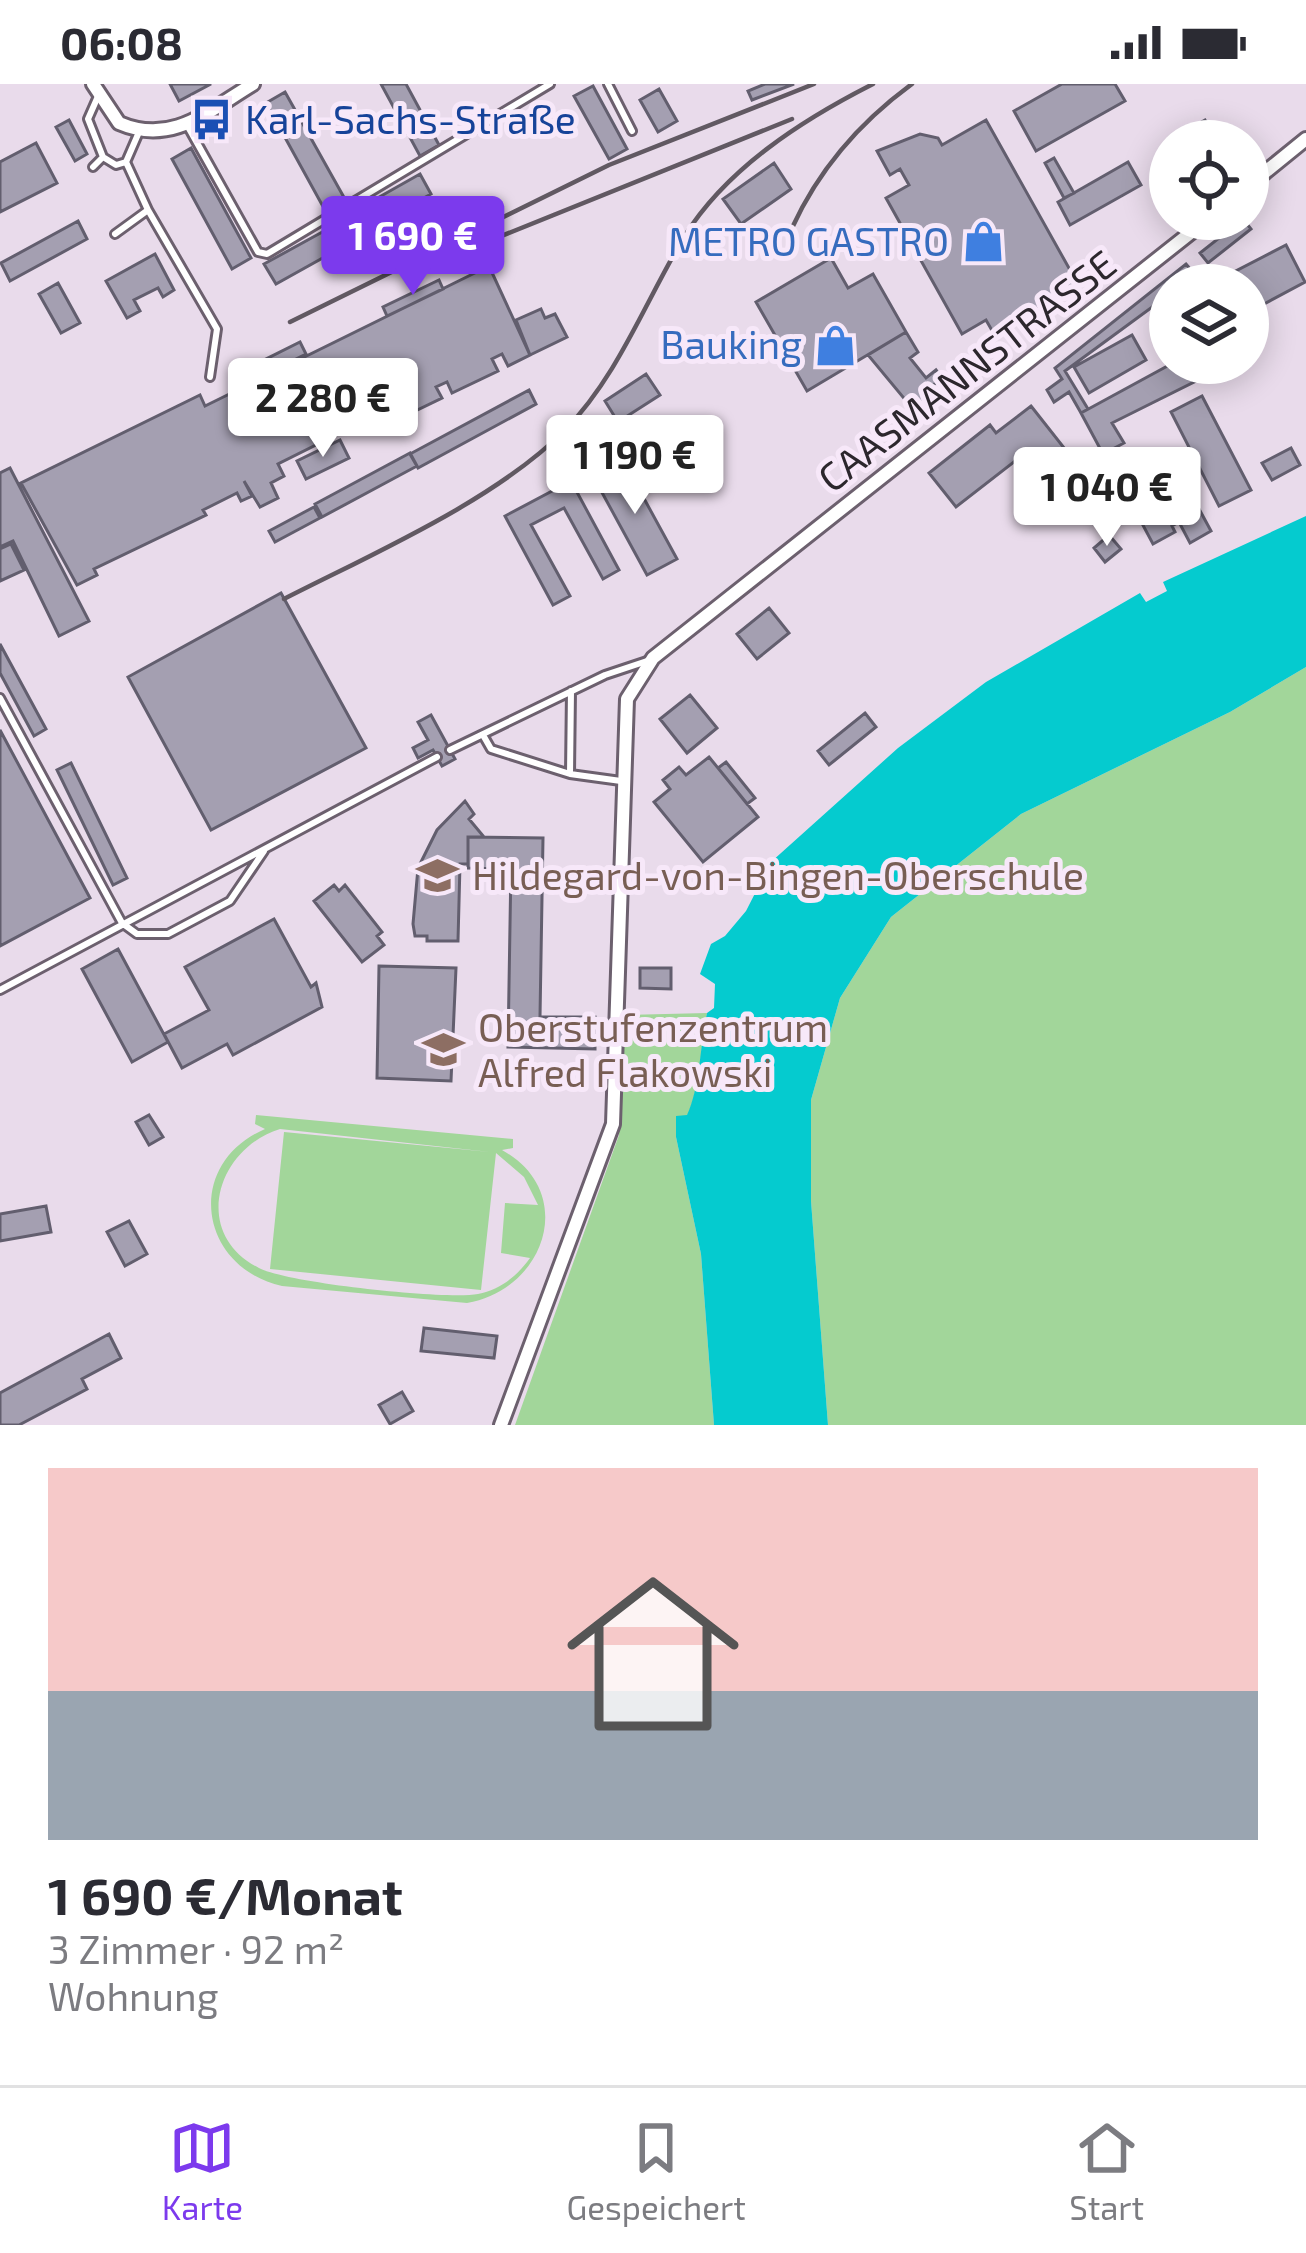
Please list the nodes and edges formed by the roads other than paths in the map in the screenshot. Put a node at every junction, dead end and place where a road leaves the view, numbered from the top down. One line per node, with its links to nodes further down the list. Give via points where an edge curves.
1 (253, 84): 5 (street)
2 (550, 84): 5 (lane, via 267,254 258,251)
3 (608, 84): 6 (lane)
4 (96, 89): 7 (street, via 119,123); 9 (lane, via 88,119)
5 (187, 125): 7 (street)
6 (632, 131)
7 (139, 132): 10 (lane)
8 (1306, 139): 12 (street)
9 (103, 157): 10 (lane); 11 (lane)
10 (126, 162): 13 (lane)
11 (93, 167)
12 (1269, 169)
13 (148, 210): 14 (lane); 16 (lane, via 217,329)
14 (115, 234)
15 (1181, 240): 17 (street, CAASMANNSTRASSE)
16 (210, 377)
17 (653, 658): 18 (lane); 24 (street, CAASMANNSTRASSE, via 627,699)
18 (571, 692): 20 (lane); 23 (lane)
19 (0, 698): 26 (lane)
20 (483, 734): 21 (lane); 23 (lane, via 491,749)
21 (450, 750)
22 (437, 757): 25 (lane)
23 (569, 774): 24 (lane)
24 (622, 781): 28 (street, CAASMANNSTRASSE, via 613,1124)
25 (266, 848): 26 (lane); 26 (lane, via 230,901 168,934 137,934)
26 (122, 923): 27 (lane)
27 (0, 990)
28 (501, 1425)

